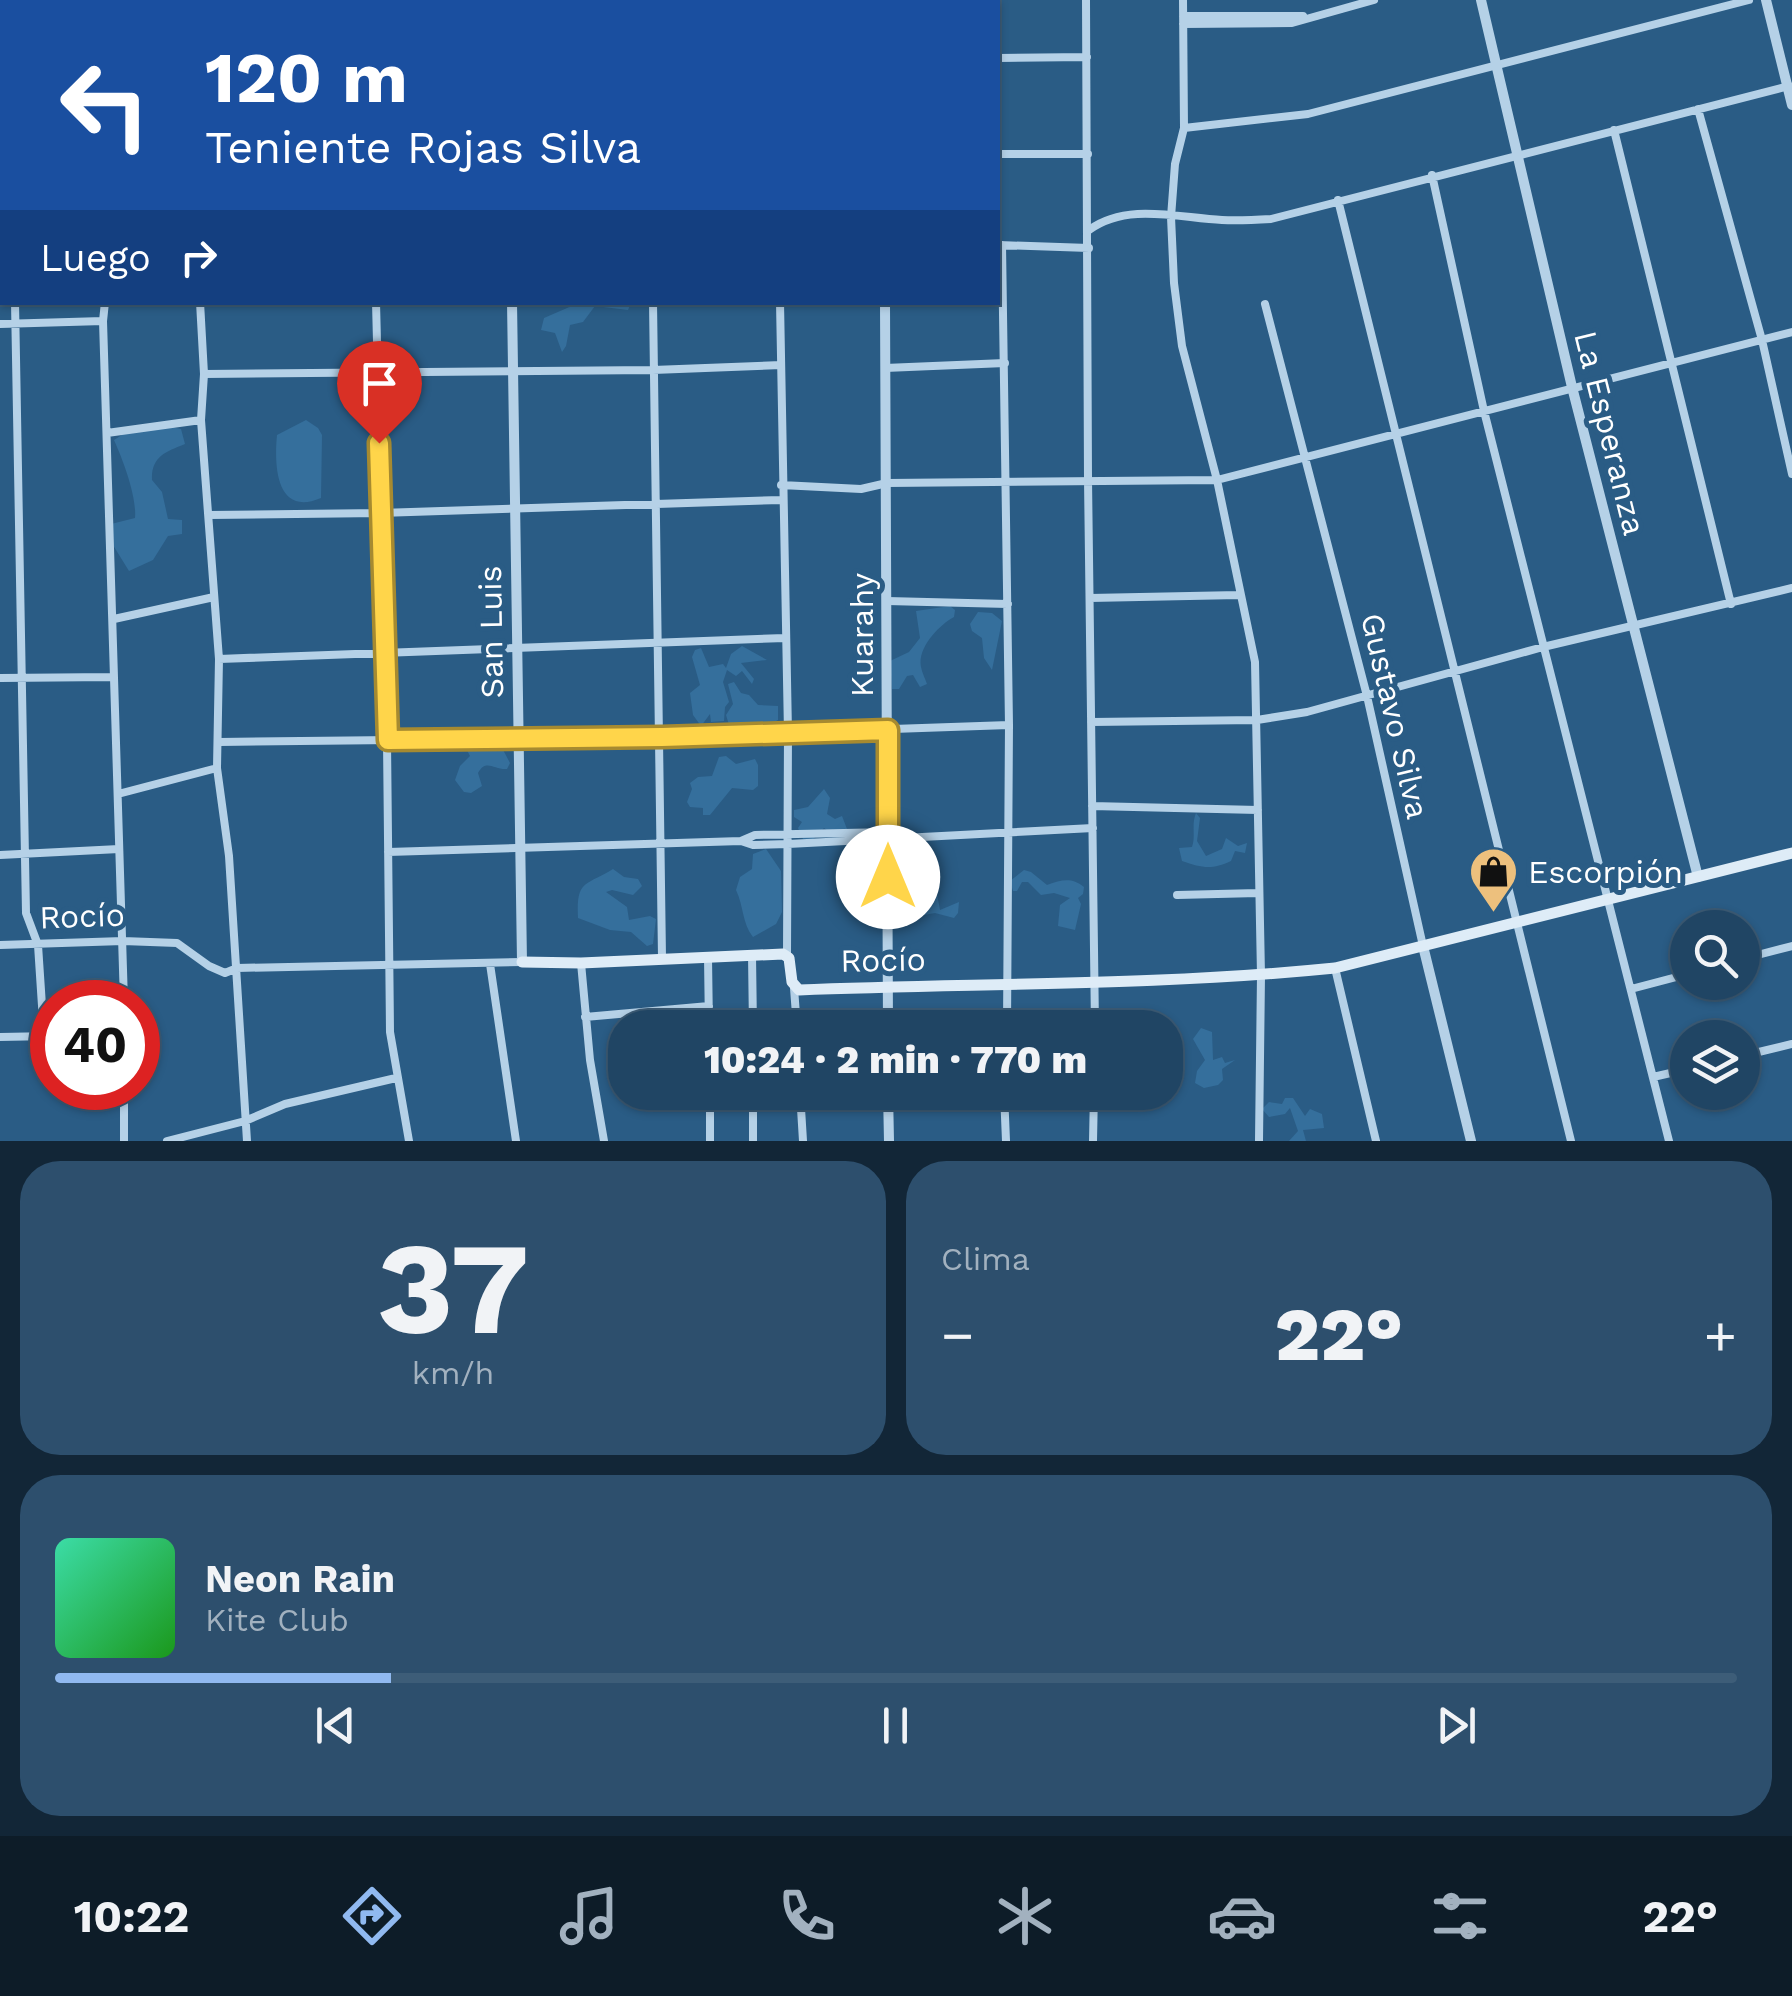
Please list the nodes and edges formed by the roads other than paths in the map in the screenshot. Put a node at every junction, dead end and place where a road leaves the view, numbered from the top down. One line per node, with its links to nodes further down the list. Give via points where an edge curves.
1 (1086, 0): 8 (street)
2 (1182, 0): 7 (street)
3 (1374, 0): 7 (street, via 1307,16)
4 (1481, 0): 10 (street, La Esperanza)
5 (1748, 0): 10 (street)
6 (1766, 0): 11 (street)
7 (1183, 20): 14 (street)
8 (1087, 57): 9 (street); 17 (street)
9 (1000, 58)
10 (1496, 65): 14 (street, via 1308,114); 18 (street, La Esperanza)
11 (1790, 86): 12 (street); 13 (street)
12 (1792, 105)
13 (1698, 108): 15 (street); 38 (street)
14 (1184, 128): 21 (street)
15 (1614, 130): 18 (street); 39 (street)
16 (1000, 154): 17 (street)
17 (1088, 154): 22 (street)
18 (1516, 154): 19 (street); 47 (street, La Esperanza)
19 (1432, 175): 20 (street); 48 (street)
20 (1338, 200): 21 (street, via 1270,219); 51 (street)
21 (1171, 214): 22 (street, via 1113,216); 56 (street, via 1182,346)
22 (1089, 230): 24 (street)
23 (1000, 245): 24 (street); 40 (street)
24 (1089, 248): 54 (street)
25 (1265, 304): 52 (street, Gustavo Silva)
26 (15, 305): 35 (street)
27 (105, 305): 34 (street)
28 (200, 305): 46 (street)
29 (376, 305): 45 (street)
30 (512, 305): 44 (street, San Luis)
31 (653, 305): 43 (street)
32 (780, 305): 41 (street)
33 (885, 305): 42 (street, Kuarahy)
34 (103, 321): 35 (street); 50 (street)
35 (15, 323): 36 (street); 82 (street)
36 (0, 324)
37 (1792, 332): 38 (street)
38 (1762, 340): 39 (street); 53 (street)
39 (1670, 362): 47 (street); 70 (street)
40 (1005, 363): 42 (street); 55 (street)
41 (781, 366): 43 (street); 58 (street)
42 (886, 368): 57 (street, Kuarahy)
43 (654, 370): 44 (street); 60 (street)
44 (514, 371): 45 (street); 61 (street, San Luis)
45 (378, 373): 46 (street); 63 (street)
46 (204, 374): 49 (street)
47 (1572, 387): 48 (street); 72 (street, La Esperanza)
48 (1484, 411): 51 (street); 75 (street)
49 (201, 420): 50 (street); 62 (street)
50 (107, 433): 71 (street)
51 (1396, 434): 52 (street); 79 (street)
52 (1304, 458): 56 (street); 83 (street, Gustavo Silva)
53 (1792, 474)
54 (1088, 479): 55 (street); 56 (street); 67 (street)
55 (1007, 480): 57 (street); 69 (street)
56 (1217, 480): 65 (street)
57 (886, 483): 58 (street, via 861,489); 68 (street, Kuarahy)
58 (781, 485): 59 (street)
59 (781, 500): 60 (street); 73 (street)
60 (658, 506): 61 (street); 74 (street)
61 (514, 510): 63 (street); 76 (street, San Luis)
62 (209, 514): 63 (street); 66 (street)
63 (380, 514): 77 (street)
64 (1792, 588): 70 (street)
65 (1239, 595): 67 (street); 84 (street, via 1255,662)
66 (214, 597): 71 (street); 78 (street)
67 (1090, 598): 85 (street)
68 (887, 601): 69 (street); 87 (street, Kuarahy)
69 (1008, 604): 86 (street)
70 (1731, 604): 72 (street)
71 (114, 619): 80 (street)
72 (1632, 627): 75 (street); 110 (street, La Esperanza)
73 (784, 638): 74 (street); 88 (street)
74 (660, 644): 76 (street); 89 (street)
75 (1542, 647): 79 (street); 113 (street)
76 (515, 648): 77 (street); 91 (street, San Luis)
77 (384, 652): 78 (street); 90 (street)
78 (219, 659): 92 (street)
79 (1456, 673): 83 (street); 114 (street)
80 (112, 677): 82 (street); 94 (street)
81 (0, 678): 82 (street)
82 (22, 678): 108 (street)
83 (1368, 696): 84 (street); 118 (street, Gustavo Silva)
84 (1257, 720): 85 (street); 96 (street)
85 (1091, 722): 95 (street)
86 (1009, 726): 87 (street); 98 (street)
87 (888, 730): 88 (street); 100 (street, Kuarahy)
88 (788, 732): 89 (street); 99 (street)
89 (662, 737): 91 (street); 102 (street)
90 (388, 740): 91 (street); 92 (street); 106 (street)
91 (518, 740): 104 (street, San Luis)
92 (219, 742): 93 (street)
93 (217, 768): 94 (street); 129 (street)
94 (118, 794): 105 (street)
95 (1092, 806): 96 (street); 97 (street)
96 (1258, 810): 111 (street)
97 (1092, 828): 98 (street); 135 (street)
98 (1008, 832): 100 (street); 136 (street)
99 (788, 833): 100 (street); 101 (street); 103 (street)
100 (891, 836): 103 (street); 137 (street, Kuarahy)
101 (741, 841): 102 (street); 103 (street)
102 (662, 844): 104 (street); 124 (street)
103 (788, 844): 122 (street)
104 (521, 848): 106 (street); 125 (street, San Luis)
105 (120, 849): 108 (street); 115 (street)
106 (388, 852): 128 (street)
107 (1792, 853): 110 (main road, Rocío)
108 (26, 854): 109 (street); 117 (street, via 26,913)
109 (0, 855)
110 (1698, 877): 113 (main road, Rocío)
111 (1258, 893): 112 (street); 131 (street)
112 (1177, 895)
113 (1606, 899): 114 (main road, Rocío); 139 (street)
114 (1516, 922): 118 (main road, Rocío); 178 (street)
115 (123, 941): 117 (street, Rocío); 129 (street, Rocío, via 177,942 220,971); 134 (street)
116 (0, 945): 117 (street, Rocío)
117 (38, 945): 133 (street)
118 (1423, 946): 130 (main road, Rocío); 177 (street, Gustavo Silva)
119 (1792, 946): 120 (street)
120 (1760, 954)
121 (752, 955): 122 (main road, Rocío); 123 (main road, Rocío); 142 (street)
122 (786, 955): 138 (main road, Rocío)
123 (708, 956): 124 (main road, Rocío); 140 (street)
124 (662, 958): 126 (main road, Rocío)
125 (522, 962): 126 (main road, Rocío); 127 (street, Rocío)
126 (581, 963): 147 (street)
127 (490, 964): 128 (street, Rocío); 167 (street)
128 (390, 966): 129 (street, Rocío); 154 (street)
129 (237, 968): 162 (street)
130 (1334, 968): 131 (main road, Rocío); 176 (street)
131 (1261, 976): 135 (main road, Rocío); 175 (street)
132 (1670, 979): 139 (street)
133 (42, 980)
134 (124, 980)
135 (1095, 984): 136 (main road, Rocío); 146 (street)
136 (1009, 986): 137 (main road, Rocío); 145 (street)
137 (888, 987): 138 (main road, Rocío); 144 (street, Kuarahy)
138 (794, 988): 143 (street)
139 (1631, 989): 153 (street)
140 (708, 1006): 141 (street); 147 (street)
141 (708, 1010)
142 (752, 1010)
143 (795, 1010)
144 (888, 1010)
145 (1007, 1010)
146 (1094, 1010)
147 (585, 1017): 168 (street)
148 (30, 1036): 149 (street)
149 (0, 1037)
150 (1792, 1044): 151 (street)
151 (1760, 1052)
152 (1670, 1073): 153 (street)
153 (1652, 1077): 179 (street)
154 (396, 1078): 162 (street, via 285,1104); 166 (street)
155 (124, 1110): 163 (street)
156 (710, 1110): 169 (street)
157 (752, 1110): 170 (street)
158 (801, 1110): 171 (street)
159 (888, 1110): 172 (street)
160 (1005, 1110): 173 (street)
161 (1094, 1110): 174 (street)
162 (245, 1121): 164 (street); 165 (street)
163 (124, 1141)
164 (168, 1141)
165 (247, 1141)
166 (410, 1141)
167 (516, 1141)
168 (604, 1141)
169 (710, 1141)
170 (753, 1141)
171 (803, 1141)
172 (889, 1141)
173 (1006, 1141)
174 (1093, 1141)
175 (1259, 1141)
176 (1376, 1141)
177 (1470, 1141)
178 (1571, 1141)
179 (1669, 1141)

